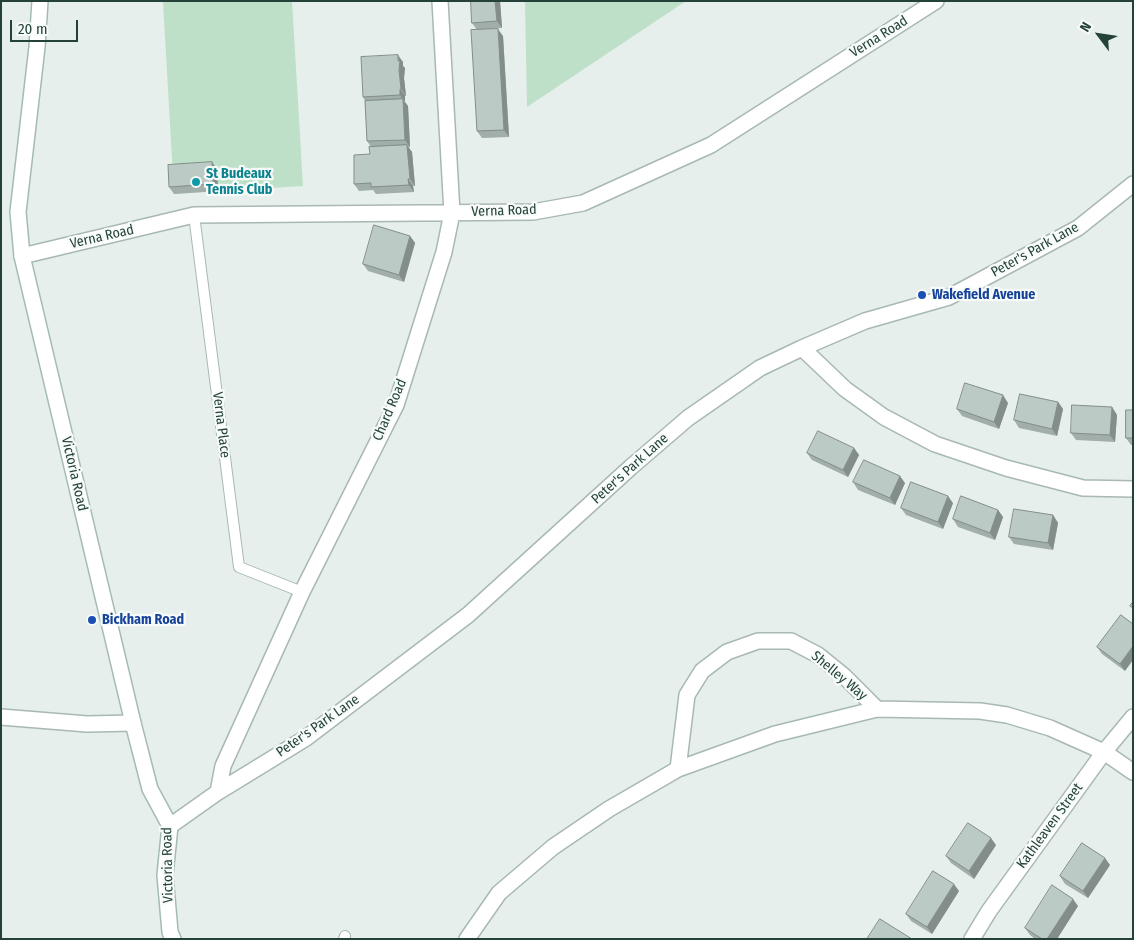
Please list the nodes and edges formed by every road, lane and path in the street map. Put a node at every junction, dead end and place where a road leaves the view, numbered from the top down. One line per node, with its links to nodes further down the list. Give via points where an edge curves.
1 (40, 1): 7 (street, Victoria Road, via 18,212)
2 (440, 1): 5 (street, Chard Road)
3 (936, 1): 5 (street, Verna Road, via 711,144 583,202 533,212)
4 (1133, 184): 8 (street, Peter's Park Lane, via 1078,228 949,297 865,322)
5 (452, 213): 6 (street, Verna Road); 10 (street, Chard Road, via 444,252 396,405)
6 (194, 215): 7 (street, Verna Road); 10 (lane, Verna Place, via 239,567)
7 (22, 256): 14 (street, Victoria Road)
8 (802, 348): 9 (street, via 844,389 884,417 935,444 1006,468 1083,488); 18 (street, Peter's Park Lane, via 760,368 688,418 468,615 306,738)
9 (1133, 489)
10 (302, 592): 18 (street, Chard Road, via 223,766)
11 (877, 709): 15 (street, Shelley Way, via 980,711 1007,715 1050,728); 16 (street, Shelley Way, via 775,734); 16 (street, Shelley Way, via 818,655 791,641 758,641 727,652 702,671 687,695)
12 (1, 717): 14 (street, via 87,724)
13 (1133, 717): 15 (street, Kathleaven Street)
14 (133, 723): 19 (street, Victoria Road, via 150,789)
15 (1104, 752): 17 (street, Shelley Way); 22 (street, Kathleaven Street)
16 (678, 769): 21 (street, Shelley Way, via 553,847 499,893)
17 (1133, 772)
18 (218, 792): 19 (street, Peter's Park Lane)
19 (170, 826): 20 (street, Victoria Road, via 165,875)
20 (169, 936)
21 (467, 939)
22 (972, 939)

